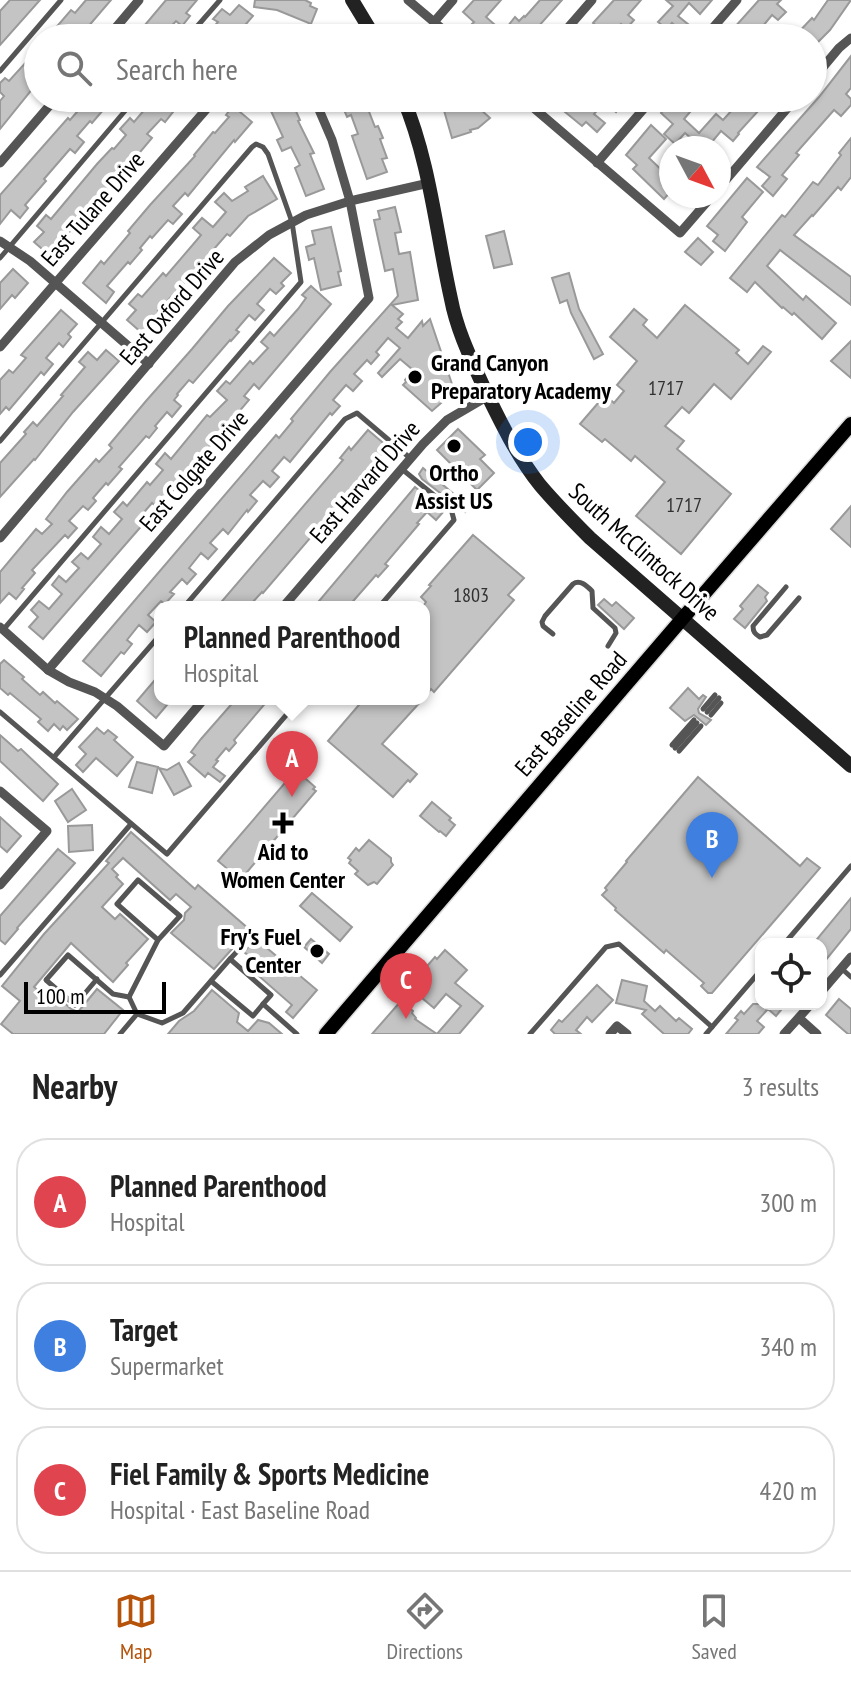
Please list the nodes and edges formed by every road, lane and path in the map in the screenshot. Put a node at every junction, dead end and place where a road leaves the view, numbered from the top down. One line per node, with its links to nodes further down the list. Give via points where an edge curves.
1 (61, 0): 10 (lane)
2 (139, 0): 11 (street)
3 (220, 0): 12 (lane)
4 (352, 0): 13 (main road)
5 (408, 0): 9 (street)
6 (453, 0): 9 (street)
7 (592, 0): 15 (street)
8 (737, 0): 16 (street)
9 (434, 22): 14 (street)
10 (40, 24)
11 (119, 24)
12 (199, 24)
13 (367, 24)
14 (436, 24)
15 (571, 24)
16 (716, 24)
17 (851, 38): 19 (street)
18 (24, 43): 20 (lane)
19 (827, 62)
20 (0, 71)
21 (44, 112): 29 (street)
22 (124, 112): 37 (lane)
23 (204, 112): 39 (street, East Tulane Drive)
24 (320, 112): 33 (street)
25 (408, 112): 32 (main road, South McClintock Drive)
26 (538, 112): 30 (street)
27 (641, 112): 30 (street)
28 (784, 112): 31 (street)
29 (0, 163)
30 (597, 163): 34 (street, via 680,233)
31 (731, 174)
32 (429, 183): 33 (street, East Oxford Drive); 43 (main road, South McClintock Drive, via 451,302)
33 (350, 201): 35 (street, East Oxford Drive); 59 (street, East Colgate Drive, via 369,298)
34 (702, 208)
35 (292, 222): 40 (lane, via 268,154 256,144); 42 (street, East Oxford Drive, via 235,262); 55 (lane, via 301,282)
36 (0, 241): 37 (street)
37 (10, 246): 38 (lane); 39 (street)
38 (0, 258)
39 (56, 282): 40 (street); 41 (street, East Tulane Drive)
40 (101, 322): 42 (street); 45 (lane)
41 (0, 347)
42 (149, 364): 48 (street, East Oxford Drive)
43 (488, 396): 46 (street, East Harvard Drive, via 447,420); 54 (main road, South McClintock Drive, via 539,484 590,538)
44 (851, 424): 54 (main road, East Baseline Road)
45 (0, 441)
46 (411, 458): 47 (street, East Harvard Drive); 51 (lane, via 357,413 345,419)
47 (402, 469): 52 (street, East Harvard Drive); 53 (lane, via 451,509 454,520)
48 (0, 538)
49 (786, 587): 50 (lane, via 753,626 756,635 767,635)
50 (799, 598)
51 (189, 601)
52 (288, 601)
53 (384, 601)
54 (683, 618): 67 (main road, South McClintock Drive); 94 (main road, East Baseline Road)
55 (2, 628): 59 (street)
56 (553, 634): 58 (lane, via 542,622 573,584 581,582 592,591 593,608 615,628)
57 (154, 642): 60 (lane)
58 (608, 646)
59 (48, 670): 60 (street)
60 (105, 698): 62 (street, via 164,746); 66 (lane)
61 (719, 699): 61 (lane, via 707,712)
62 (199, 705)
63 (295, 705): 69 (lane, via 167,854)
64 (0, 712): 66 (lane)
65 (697, 723): 65 (lane, via 676,748)
66 (54, 757): 69 (lane)
67 (851, 766)
68 (0, 791): 71 (street, via 47,831)
69 (131, 824): 78 (lane)
70 (851, 866): 72 (lane)
71 (0, 885)
72 (789, 938)
73 (158, 940): 73 (lane, via 180,916 138,880 117,904); 84 (lane)
74 (245, 943): 76 (lane)
75 (851, 957): 77 (street)
76 (230, 959): 82 (lane); 85 (lane, via 271,995)
77 (841, 968): 80 (lane); 83 (street)
78 (0, 975)
79 (755, 977): 90 (lane)
80 (851, 977)
81 (97, 979): 81 (lane, via 75,1005 46,980 68,955); 84 (lane, via 113,994)
82 (211, 981): 85 (lane, via 253,1016); 89 (lane, via 183,1013)
83 (827, 985)
84 (129, 997): 87 (lane)
85 (263, 1004): 93 (lane)
86 (806, 1010): 88 (street)
87 (137, 1014): 89 (lane); 91 (lane)
88 (799, 1018): 99 (street); 100 (street)
89 (162, 1023): 92 (lane)
90 (712, 1027): 95 (lane, via 619,944 606,947); 98 (lane)
91 (120, 1034)
92 (162, 1034)
93 (297, 1034)
94 (326, 1034)
95 (530, 1034)
96 (610, 1034): 97 (street, via 617,1026)
97 (627, 1034)
98 (706, 1034)
99 (784, 1034)
100 (817, 1034)

